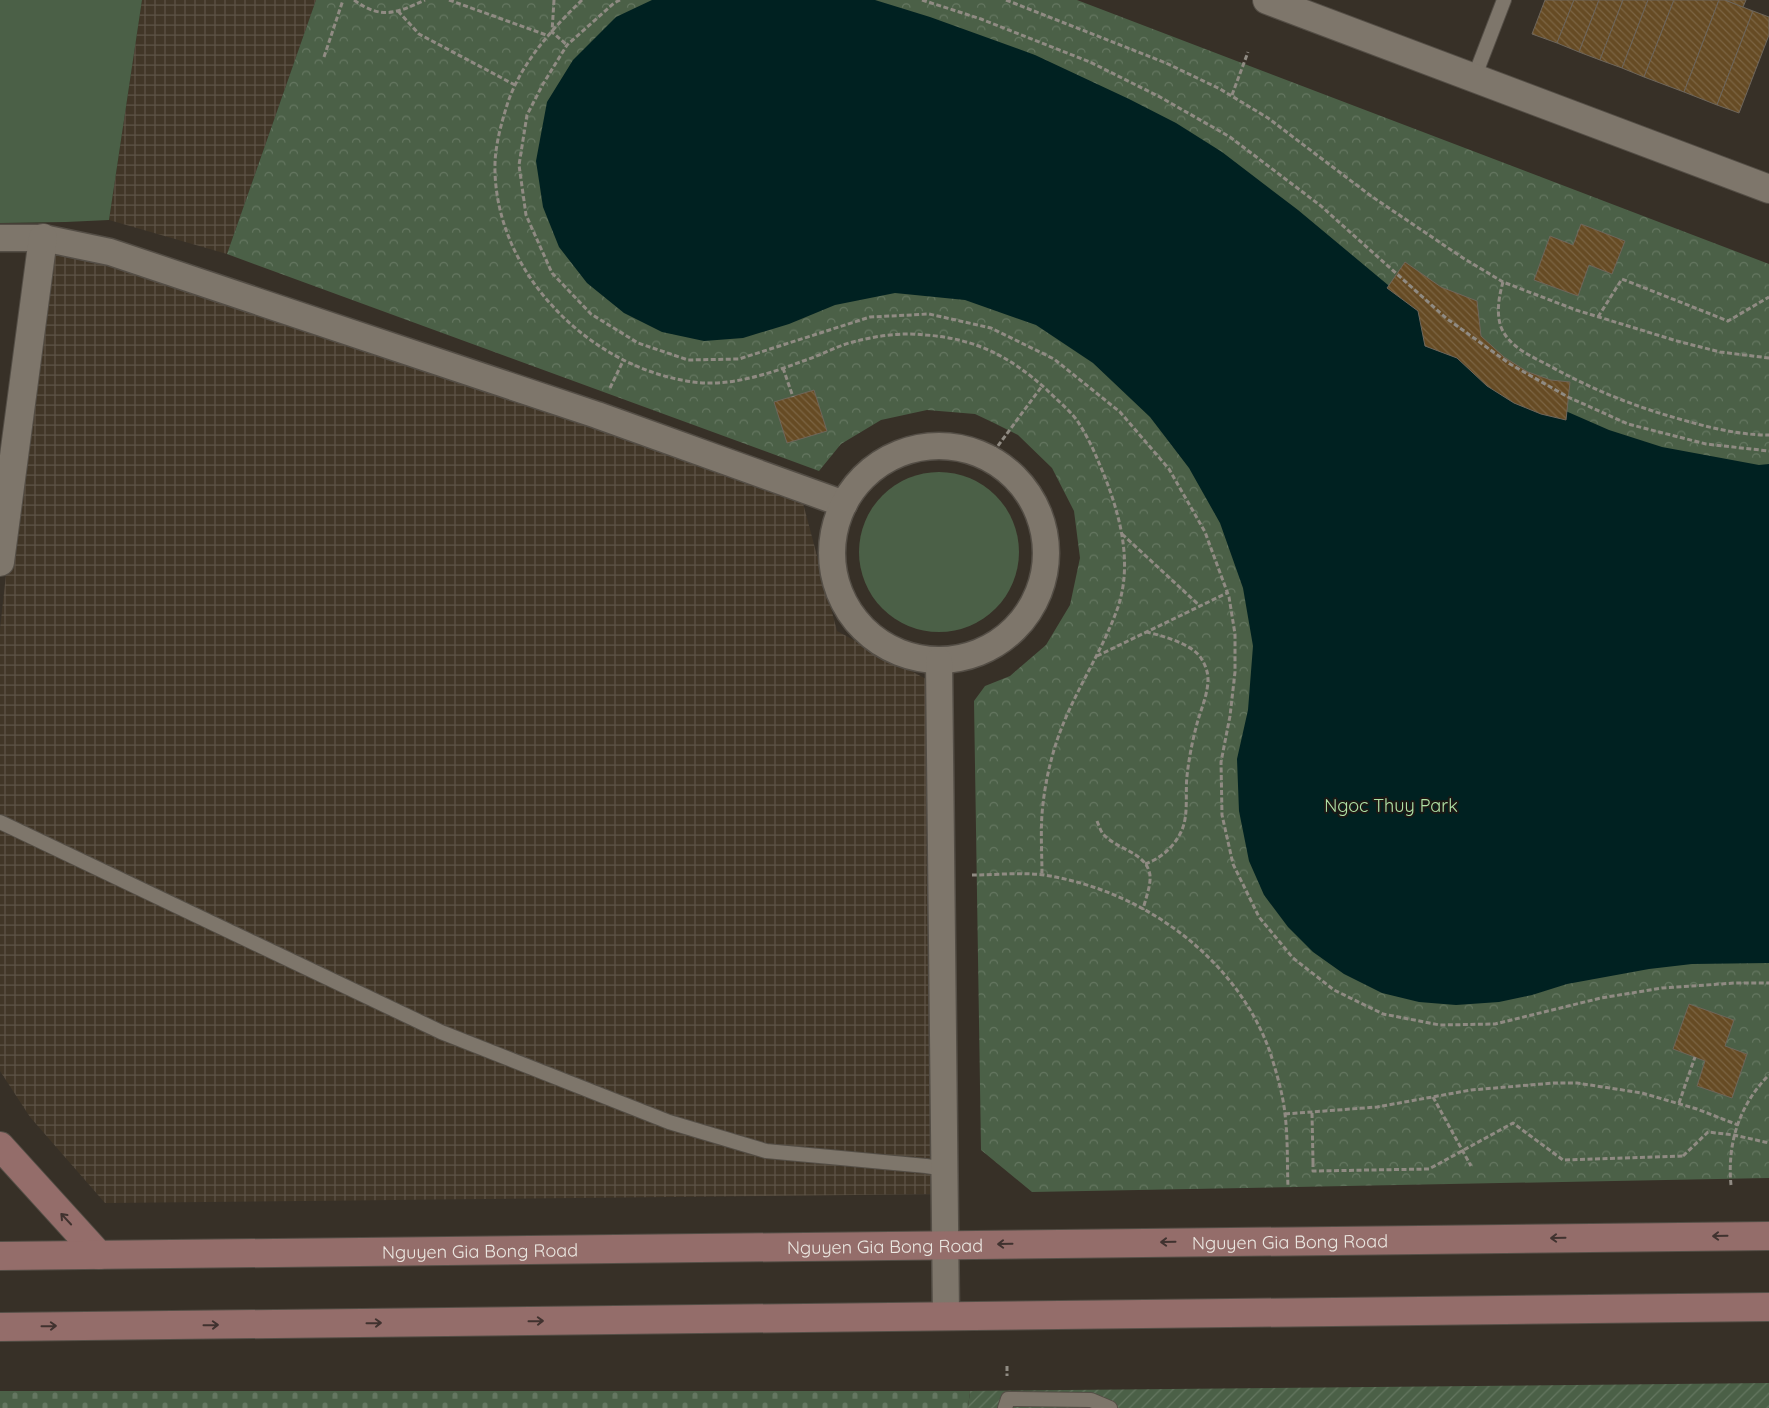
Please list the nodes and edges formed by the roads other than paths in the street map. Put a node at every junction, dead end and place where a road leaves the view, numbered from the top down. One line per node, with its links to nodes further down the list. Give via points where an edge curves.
1 (1504, 0): 3 (lane)
2 (1271, 1): 3 (street)
3 (1474, 78): 4 (street)
4 (1767, 183)
5 (0, 238): 6 (street)
6 (42, 238): 7 (street); 8 (street, via 110,252 597,415)
7 (7, 455): 9 (street)
8 (844, 504): 10 (street, via 832,544 834,579 848,611 872,637 903,655); 10 (street, via 860,480 887,458 920,447 956,447 989,458 1018,479 1038,509 1047,544 1045,579 1030,612 1006,639 974,656)
9 (0, 562)
10 (939, 661): 13 (street)
11 (0, 822): 13 (lane, via 441,1032 669,1122 766,1151)
12 (0, 1146): 16 (main road, one-way to 12)
13 (945, 1169): 15 (street)
14 (1769, 1236): 15 (main road, Nguyen Gia Bong Road, one-way to 15)
15 (946, 1245): 16 (main road, Nguyen Gia Bong Road); 19 (street)
16 (99, 1255): 17 (main road, Nguyen Gia Bong Road)
17 (0, 1256)
18 (1769, 1307): 19 (main road)
19 (946, 1316): 20 (main road, one-way to 19)
20 (0, 1327)
21 (1005, 1408): 22 (lane, via 1008,1400 1091,1400)
22 (1110, 1408)

